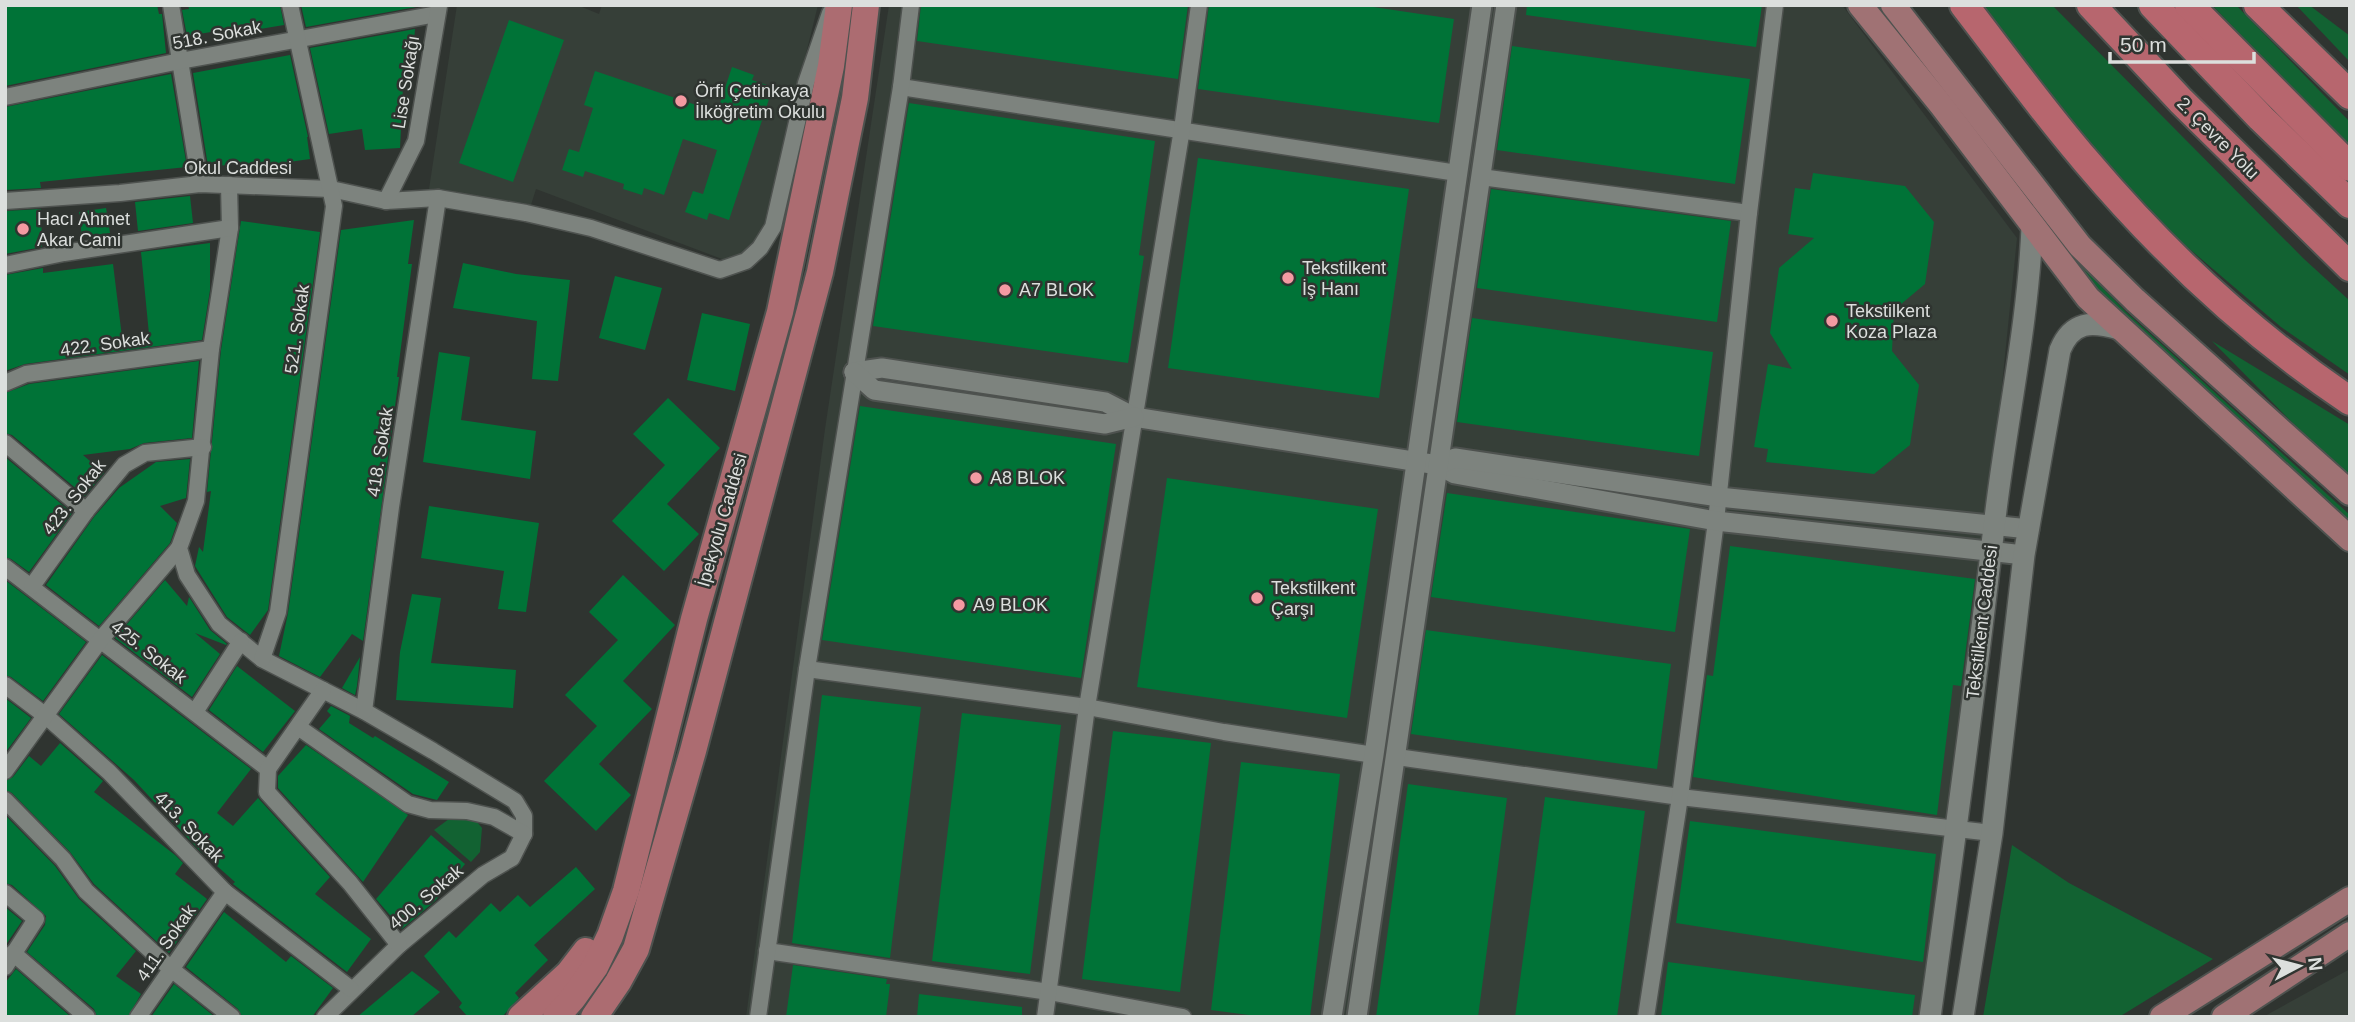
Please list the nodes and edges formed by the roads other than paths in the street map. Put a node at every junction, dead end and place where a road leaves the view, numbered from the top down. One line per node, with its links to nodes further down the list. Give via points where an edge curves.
1 (171, 5): 19 (street)
2 (290, 5): 18 (street, 521. Sokak)
3 (837, 5): 30 (street, Okul Caddesi, via 825,23 806,83 773,227 746,261 720,270 591,229); 81 (highway, İpekyolu Caddesi, via 831,66 780,312 694,619)
4 (866, 5): 98 (highway, İpekyolu Caddesi, via 855,98 820,272 693,751 636,949)
5 (911, 5): 20 (street)
6 (1199, 5): 23 (street)
7 (1482, 5): 25 (street)
8 (1506, 5): 26 (street)
9 (1775, 5): 34 (street)
10 (1860, 5): 35 (main road)
11 (1893, 5): 49 (main road, via 2080,246)
12 (1964, 5): 43 (highway, via 2085,160 2146,228 2259,332)
13 (2091, 5): 38 (highway, 2. Çevre Yolu)
14 (2153, 5): 33 (highway)
15 (2189, 5): 24 (highway)
16 (2258, 5): 21 (highway)
17 (438, 10): 18 (street, 518. Sokak); 32 (street, Lise Sokağı, via 416,141)
18 (297, 39): 19 (street, 518. Sokak); 29 (street, 521. Sokak)
19 (180, 61): 22 (street, 518. Sokak); 27 (street)
20 (901, 87): 23 (street); 41 (street)
21 (2350, 95)
22 (5, 97)
23 (1182, 129): 25 (street); 44 (street)
24 (2350, 167)
25 (1457, 173): 26 (street); 47 (street)
26 (1482, 177): 34 (street); 48 (street)
27 (200, 184): 28 (street, Okul Caddesi); 31 (street, Okul Caddesi)
28 (229, 185): 29 (street, Okul Caddesi); 36 (street)
29 (331, 189): 32 (street, Okul Caddesi); 63 (street, 521. Sokak, via 334,206 278,612)
30 (438, 198): 32 (street, Okul Caddesi); 68 (street, 418. Sokak)
31 (5, 201)
32 (386, 201)
33 (2350, 204)
34 (1749, 213): 50 (street)
35 (2032, 227): 39 (main road); 53 (main road, Tekstilkent Caddesi, via 2030,275)
36 (230, 228): 37 (street); 40 (street)
37 (5, 265)
38 (2350, 267)
39 (2119, 329): 54 (main road, Tekstilkent Caddesi, via 2095,324 2076,327 2065,337); 55 (main road)
40 (211, 349): 42 (street, 422. Sokak, via 26,374); 46 (street)
41 (854, 372): 44 (street, via 882,368 1105,402); 64 (street)
42 (5, 383)
43 (2350, 401)
44 (1134, 417): 47 (street); 67 (street)
45 (5, 443): 51 (street)
46 (202, 447): 51 (street, 423. Sokak, via 145,453 124,465); 56 (street, via 196,501)
47 (1415, 461): 48 (street); 72 (street)
48 (1438, 465): 50 (street, via 1455,458); 52 (street, via 1455,474); 73 (street)
49 (2350, 493)
50 (1719, 497): 52 (street); 53 (street)
51 (86, 511): 60 (street, 423. Sokak)
52 (1716, 521): 57 (street); 76 (street)
53 (1994, 527): 54 (street); 57 (main road, Tekstilkent Caddesi)
54 (2029, 529): 58 (main road, Tekstilkent Caddesi)
55 (2350, 539)
56 (179, 548): 61 (street); 62 (street, via 187,575 219,624)
57 (1992, 550): 58 (street); 78 (main road, Tekstilkent Caddesi)
58 (2024, 555): 79 (main road, Tekstilkent Caddesi)
59 (5, 567): 60 (street, 425. Sokak)
60 (32, 586): 61 (street, 425. Sokak)
61 (101, 639): 69 (street, 425. Sokak); 70 (street)
62 (241, 641): 63 (street); 69 (street)
63 (262, 659): 66 (street)
64 (807, 669): 67 (street); 87 (street)
65 (5, 685): 70 (street, 413. Sokak)
66 (323, 690): 68 (street); 71 (street)
67 (1087, 707): 72 (street); 91 (street)
68 (364, 711): 80 (street, via 515,801 524,816)
69 (195, 712): 74 (street, 425. Sokak)
70 (46, 716): 75 (street); 83 (street, 413. Sokak, via 109,772)
71 (299, 727): 74 (street); 80 (street, via 408,804 494,817)
72 (1374, 755): 73 (street); 102 (street)
73 (1397, 757): 76 (street); 103 (street)
74 (268, 769): 86 (street, via 267,792)
75 (5, 771)
76 (1680, 797): 78 (street); 104 (street)
77 (5, 800): 89 (street, via 63,859 86,891)
78 (1956, 828): 79 (street); 105 (main road, Tekstilkent Caddesi)
79 (1992, 833): 106 (main road, Tekstilkent Caddesi)
80 (524, 834): 86 (street, 400. Sokak, via 512,858 483,875)
81 (626, 891): 96 (highway, via 569,974); 97 (highway, İpekyolu Caddesi, via 595,967)
82 (5, 892): 88 (street, via 36,919)
83 (225, 892): 89 (street, 411. Sokak); 90 (street, 413. Sokak)
84 (2350, 899): 107 (main road)
85 (2350, 934): 108 (main road)
86 (399, 944): 90 (street, 400. Sokak)
87 (767, 951): 91 (street); 99 (street)
88 (9, 960): 92 (street)
89 (172, 969): 93 (street, 411. Sokak); 94 (street)
90 (351, 989): 95 (street, 400. Sokak)
91 (1049, 992): 100 (street); 101 (street)
92 (87, 1017)
93 (138, 1017)
94 (233, 1017)
95 (325, 1017)
96 (521, 1017)
97 (556, 1017)
98 (594, 1017)
99 (758, 1017)
100 (1045, 1017)
101 (1184, 1017)
102 (1332, 1017)
103 (1357, 1017)
104 (1646, 1017)
105 (1930, 1017)
106 (1963, 1017)
107 (2161, 1017)
108 (2224, 1017)

